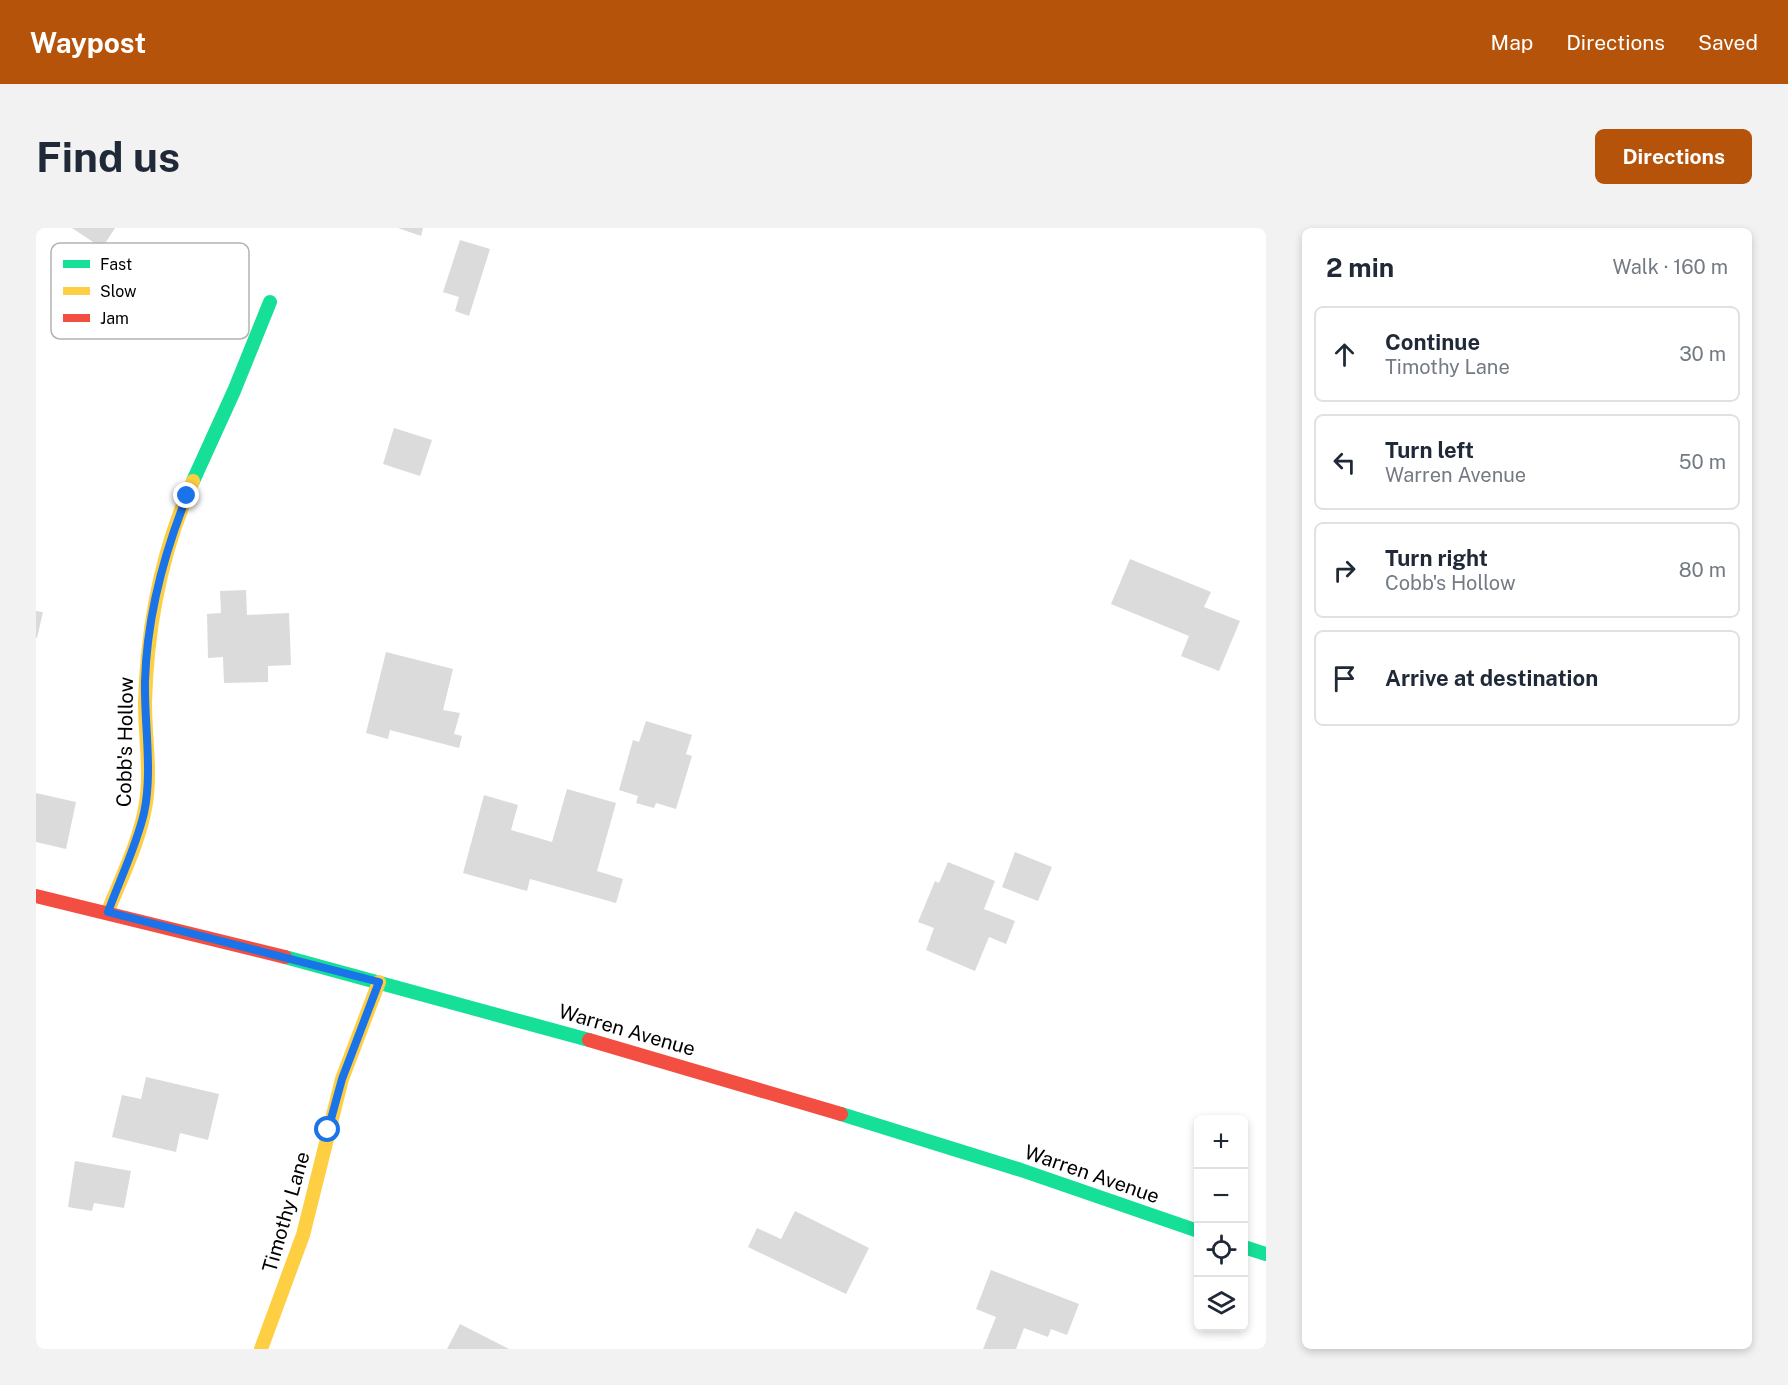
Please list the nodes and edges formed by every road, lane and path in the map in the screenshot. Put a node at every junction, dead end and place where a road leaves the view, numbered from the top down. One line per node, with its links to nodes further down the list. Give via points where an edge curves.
1 (270, 302): 3 (main road, Cobb's Hollow, via 171,535 159,575 145,681 145,812)
2 (36, 896): 3 (main road, Warren Avenue)
3 (108, 912): 4 (main road, Warren Avenue)
4 (379, 982): 5 (main road, Warren Avenue, via 766,1090); 8 (main road, Timothy Lane, via 342,1079 303,1235)
5 (1194, 1230)
6 (1248, 1248): 7 (main road)
7 (1266, 1254)
8 (261, 1349)

